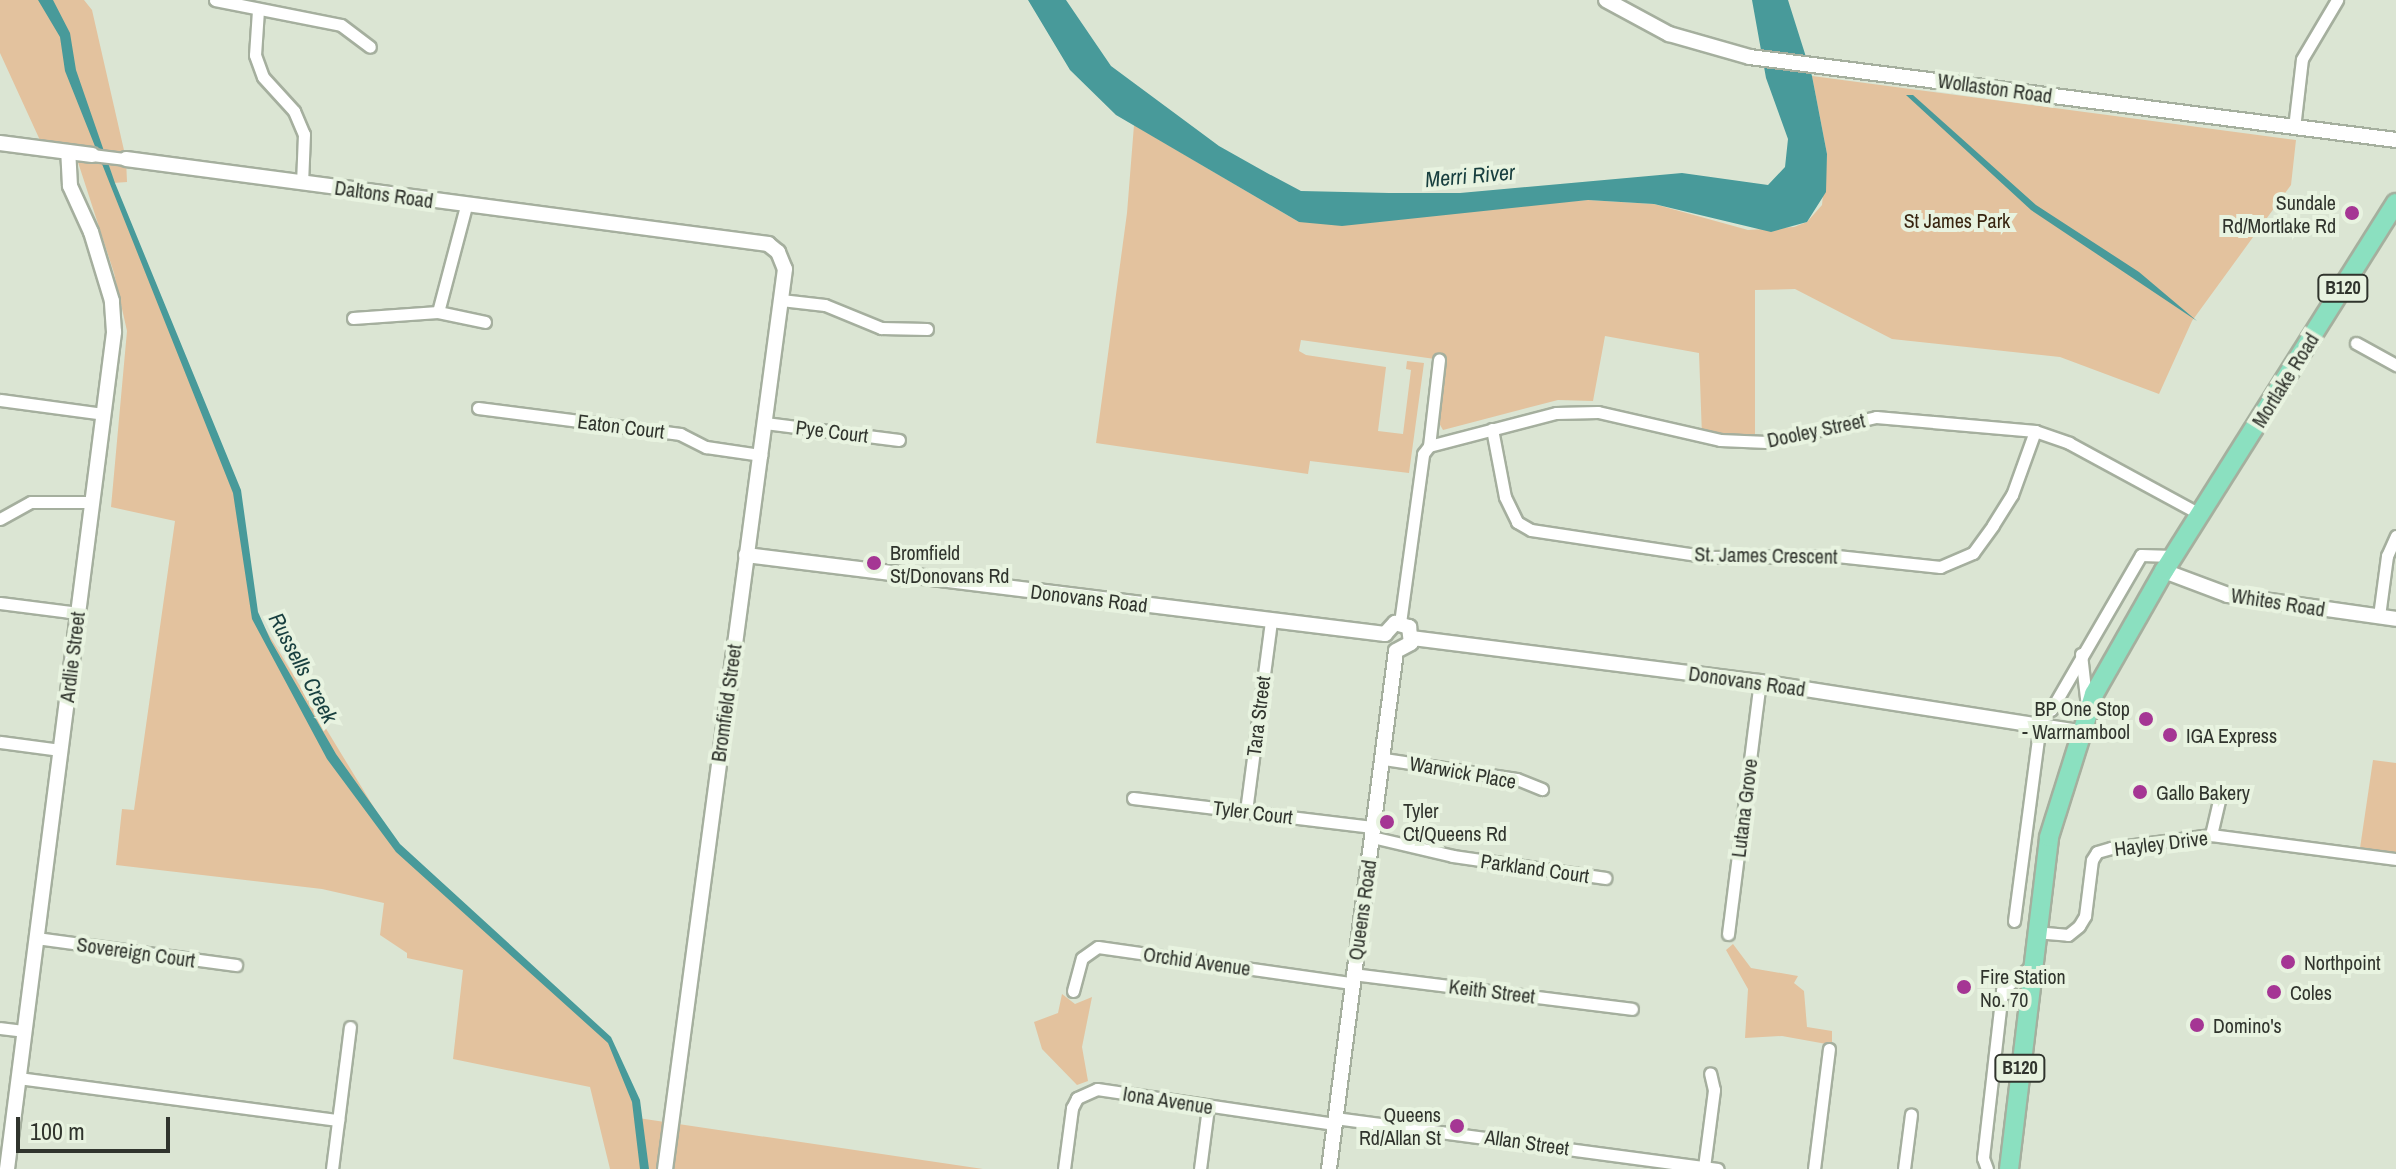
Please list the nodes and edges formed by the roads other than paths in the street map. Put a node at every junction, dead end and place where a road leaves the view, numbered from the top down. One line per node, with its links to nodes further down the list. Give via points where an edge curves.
1 (215, 0): 4 (street)
2 (1606, 0): 6 (street, Wollaston Road, via 1669,34 1750,57)
3 (2337, 0): 6 (street, via 2302,59)
4 (258, 10): 5 (street, via 341,25); 12 (street, via 255,55 263,77 294,111 304,134)
5 (370, 47)
6 (2294, 128): 7 (street, Wollaston Road)
7 (2396, 140)
8 (0, 143): 9 (street, Daltons Road)
9 (68, 152): 10 (street, Daltons Road); 26 (street, Ardlie Street, via 70,186 112,301 114,332)
10 (92, 155): 11 (street, Daltons Road)
11 (126, 159): 12 (street, Daltons Road)
12 (302, 183): 14 (street, Daltons Road)
13 (2396, 203): 34 (main road, Mortlake Road / B120)
14 (466, 206): 15 (street, Daltons Road); 17 (street)
15 (768, 244): 16 (street, Bromfield Street, via 785,269)
16 (781, 300): 20 (street, via 825,305 881,328); 27 (street, Bromfield Street)
17 (438, 312): 18 (street); 19 (street)
18 (353, 318)
19 (485, 322)
20 (927, 329)
21 (2356, 343): 23 (street)
22 (1439, 360): 31 (street)
23 (2396, 365)
24 (0, 400): 26 (street)
25 (478, 408): 32 (street, Eaton Court, via 680,434 706,447)
26 (103, 414): 33 (street, Ardlie Street)
27 (765, 423): 30 (street, Pye Court); 32 (street, Bromfield Street)
28 (1492, 429): 29 (street, Dooley Street, via 1576,411 1618,415 1720,440 1755,442 1876,417); 29 (street, St. James Crescent, via 1505,497 1517,522 1531,530 1709,557 1837,556 1940,567 1973,553 1993,525 2012,495); 31 (street, Dooley Street)
29 (2035, 431): 34 (street, Dooley Street, via 2069,443)
30 (899, 440)
31 (1426, 450): 44 (street)
32 (761, 455): 37 (street, Bromfield Street)
33 (92, 502): 35 (street, via 31,502); 40 (street, Ardlie Street)
34 (2200, 514): 38 (main road, Mortlake Road / B120)
35 (0, 519)
36 (2396, 536): 41 (street, via 2387,556)
37 (746, 555): 43 (street, Donovans Road); 87 (street, Bromfield Street)
38 (2168, 564): 41 (street, Whites Road, via 2228,595); 48 (street, via 2141,555); 51 (main road, Mortlake Road / B120)
39 (0, 603): 40 (street)
40 (78, 613): 55 (street, Ardlie Street)
41 (2379, 616): 42 (street, Whites Road)
42 (2396, 619)
43 (1271, 621): 45 (street, Donovans Road); 60 (street, Tara Street)
44 (1400, 623): 45 (street); 46 (street, via 1409,627)
45 (1385, 634): 47 (street)
46 (1412, 638): 47 (street, via 1408,647); 49 (street, Donovans Road)
47 (1396, 651): 56 (street, Queens Road)
48 (2081, 654): 50 (street); 51 (street, Mortlake Road)
49 (1760, 682): 52 (street, Donovans Road); 67 (street, Lutana Grove)
50 (2051, 710)
51 (2087, 712): 53 (main road, Mortlake Road / B120)
52 (2040, 724): 53 (street, Donovans Road); 65 (street)
53 (2081, 732): 66 (main road, Mortlake Road / B120, via 2049,837)
54 (0, 742): 55 (street)
55 (60, 750): 68 (street, Ardlie Street)
56 (1384, 759): 57 (street, Warwick Place, via 1517,779); 61 (street, Queens Road)
57 (1542, 789)
58 (2221, 792): 62 (street)
59 (1133, 798): 60 (street, Tyler Court)
60 (1246, 811): 61 (street, Tyler Court)
61 (1373, 832): 64 (street, Parkland Court, via 1453,856); 71 (street, Queens Road)
62 (2211, 835): 63 (street, Hayley Drive); 66 (street, Hayley Drive, via 2097,852 2079,926 2068,935)
63 (2396, 859)
64 (1605, 878)
65 (2014, 921)
66 (2035, 932): 70 (main road, Mortlake Road / B120)
67 (1728, 934)
68 (36, 938): 69 (street, Sovereign Court); 76 (street, Ardlie Street)
69 (236, 965)
70 (2032, 966): 94 (street, via 2002,990 1983,1158); 95 (main road, Mortlake Road / B120)
71 (1352, 978): 72 (street, Orchid Avenue, via 1098,947 1082,958); 73 (street, Keith Street); 83 (street, Queens Road)
72 (1073, 991)
73 (1632, 1009)
74 (350, 1027): 82 (street)
75 (0, 1028): 76 (street)
76 (24, 1031): 79 (street, Ardlie Street)
77 (1832, 1047): 92 (street)
78 (1710, 1073): 84 (street, via 1714,1090)
79 (18, 1078): 82 (street); 85 (street, Ardlie Street)
80 (1208, 1107): 83 (street, Iona Avenue); 88 (street, Iona Avenue, via 1085,1092 1072,1108); 89 (street)
81 (1911, 1114): 93 (street)
82 (338, 1120): 86 (street)
83 (1335, 1121): 84 (street, Allan Street); 90 (street, Queens Road)
84 (1704, 1167): 91 (street, Allan Street)
85 (7, 1169)
86 (332, 1169)
87 (665, 1169)
88 (1064, 1169)
89 (1200, 1169)
90 (1329, 1169)
91 (1718, 1169)
92 (1814, 1169)
93 (1904, 1169)
94 (1987, 1169)
95 (2009, 1169)

